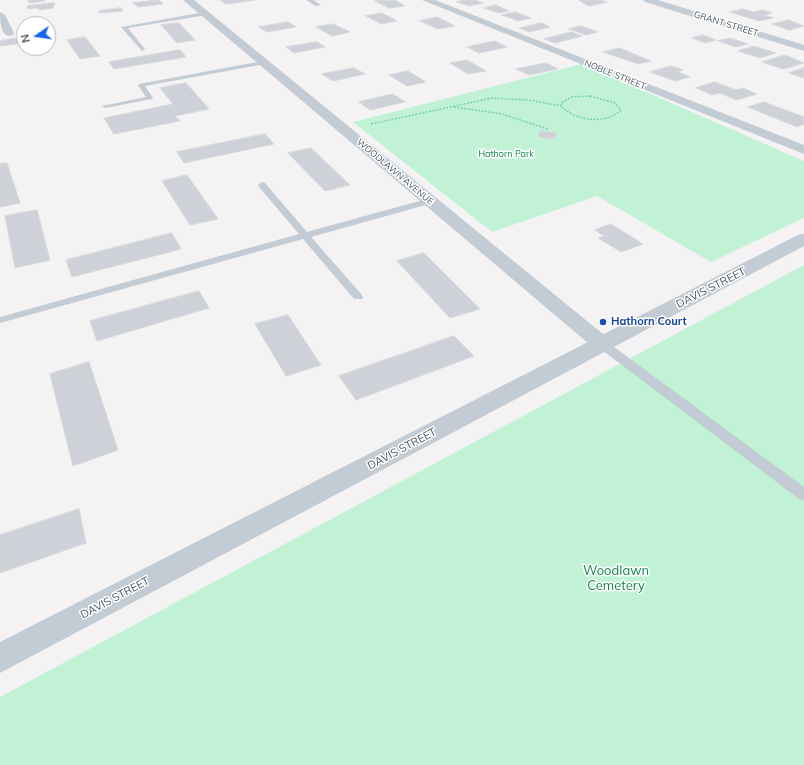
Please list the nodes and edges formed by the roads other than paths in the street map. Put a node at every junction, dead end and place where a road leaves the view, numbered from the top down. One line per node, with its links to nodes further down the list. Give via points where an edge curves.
1 (188, 0): 6 (street, WOODLAWN AVENUE)
2 (308, 0): 5 (lane)
3 (427, 0): 13 (street, NOBLE STREET)
4 (648, 0): 9 (street, GRANT STREET)
5 (318, 5)
6 (205, 14): 10 (lane, via 124,26); 11 (street, WOODLAWN AVENUE)
7 (0, 15): 8 (street)
8 (8, 32)
9 (804, 48)
10 (142, 49)
11 (263, 63): 12 (lane, via 141,85 150,98); 15 (street, WOODLAWN AVENUE)
12 (105, 106)
13 (804, 150)
14 (262, 185): 16 (lane)
15 (430, 201): 16 (lane); 20 (street, WOODLAWN AVENUE)
16 (306, 236): 18 (lane); 19 (lane)
17 (804, 239): 20 (street, DAVIS STREET)
18 (358, 297)
19 (0, 320)
20 (602, 344): 21 (lane); 22 (street, DAVIS STREET)
21 (804, 495)
22 (0, 658)

